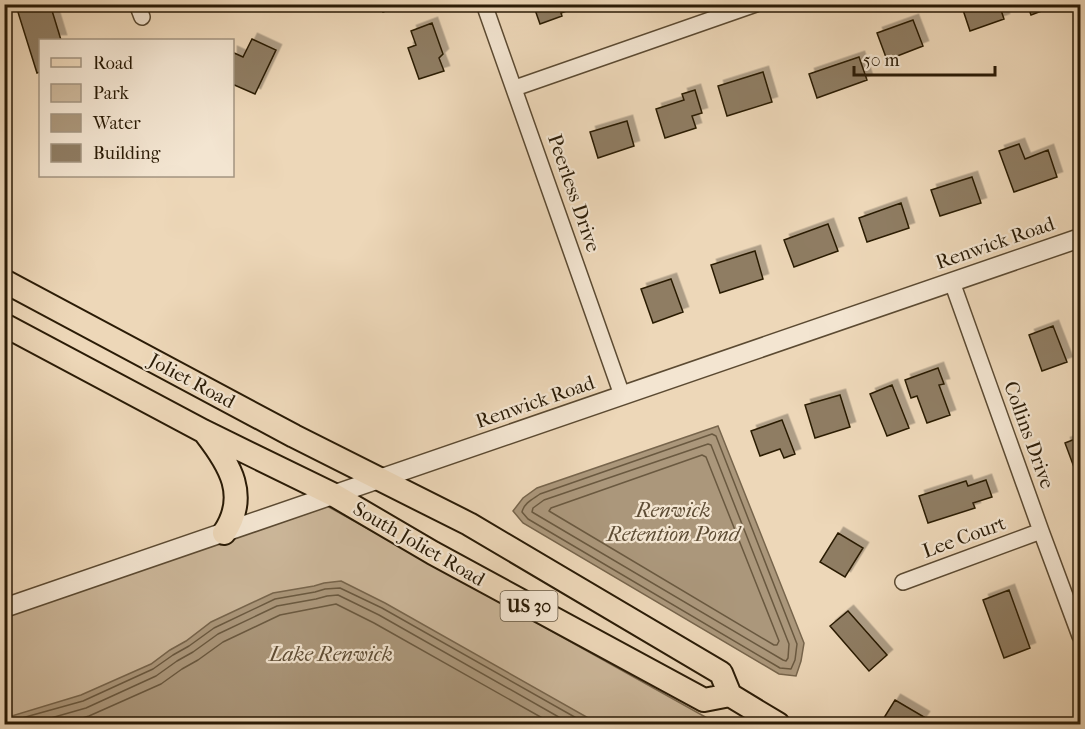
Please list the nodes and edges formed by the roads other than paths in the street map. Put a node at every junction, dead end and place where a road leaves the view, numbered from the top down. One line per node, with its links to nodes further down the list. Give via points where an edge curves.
1 (484, 4): 3 (street, Peerless Drive)
2 (756, 4): 3 (street)
3 (515, 88): 8 (street, Peerless Drive)
4 (1080, 238): 6 (street, Renwick Road)
5 (4, 281): 10 (main road, Joliet Road / US 30)
6 (952, 282): 8 (street, Renwick Road); 12 (street, Collins Drive)
7 (4, 325): 9 (main road, Joliet Road / US 30)
8 (622, 395): 10 (street, Renwick Road)
9 (203, 431): 11 (main road, Joliet Road / US 30); 13 (main road, via 222,455 235,486 234,515)
10 (381, 479): 11 (street, Renwick Road); 17 (main road, South Joliet Road / US 30, via 469,524 721,673)
11 (334, 495): 13 (street, Renwick Road); 17 (main road, South Joliet Road / US 30, via 704,700)
12 (1041, 531): 14 (street, Lee Court); 16 (street, Collins Drive)
13 (224, 533): 15 (street, Renwick Road)
14 (903, 582)
15 (4, 608)
16 (1080, 636)
17 (730, 695): 18 (main road, South Joliet Road / US 30)
18 (778, 724)

